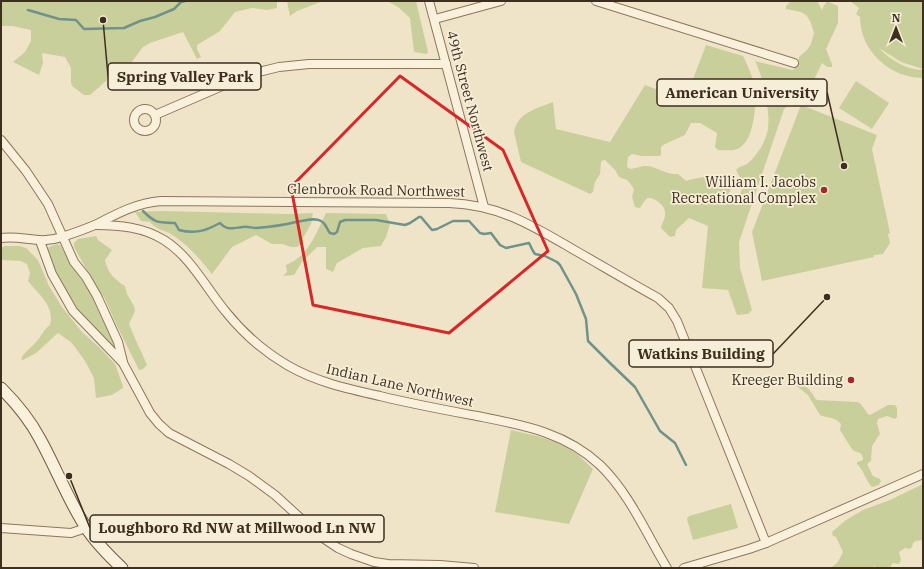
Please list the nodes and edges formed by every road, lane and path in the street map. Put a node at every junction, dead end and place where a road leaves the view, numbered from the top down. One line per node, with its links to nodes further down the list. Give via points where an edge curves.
1 (429, 1): 4 (street, 49th Street Northwest)
2 (501, 1): 4 (street)
3 (596, 1): 5 (street)
4 (435, 19): 6 (street, 49th Street Northwest)
5 (794, 63)
6 (446, 64): 7 (street, via 309,64 279,67 250,74); 9 (street, 49th Street Northwest)
7 (155, 115)
8 (1, 140): 11 (street, via 40,190)
9 (484, 207): 10 (street, Glenbrook Road Northwest, via 449,203 156,201 134,206); 19 (street, Glenbrook Road Northwest, via 508,214 531,225 658,298 669,308 677,321)
10 (95, 225): 11 (street, Glenbrook Road Northwest); 22 (street, Indian Lane Northwest, via 127,227 163,240 184,257 247,335 277,359 307,375 358,391 527,426 573,444 600,464 619,487)
11 (62, 237): 13 (street, Glenbrook Road Northwest); 14 (street, via 74,262 97,296 118,342)
12 (1, 238): 13 (street, Glenbrook Road Northwest)
13 (40, 241): 14 (street, via 52,274 73,311)
14 (123, 363): 21 (street, via 150,413 165,430 249,476 338,548 379,563)
15 (1, 388): 18 (main road, via 36,432)
16 (923, 474): 19 (street)
17 (1, 528): 18 (street, via 72,533)
18 (86, 528): 20 (main road)
19 (766, 543): 23 (street)
20 (122, 568)
21 (474, 568)
22 (667, 568)
23 (684, 568)

